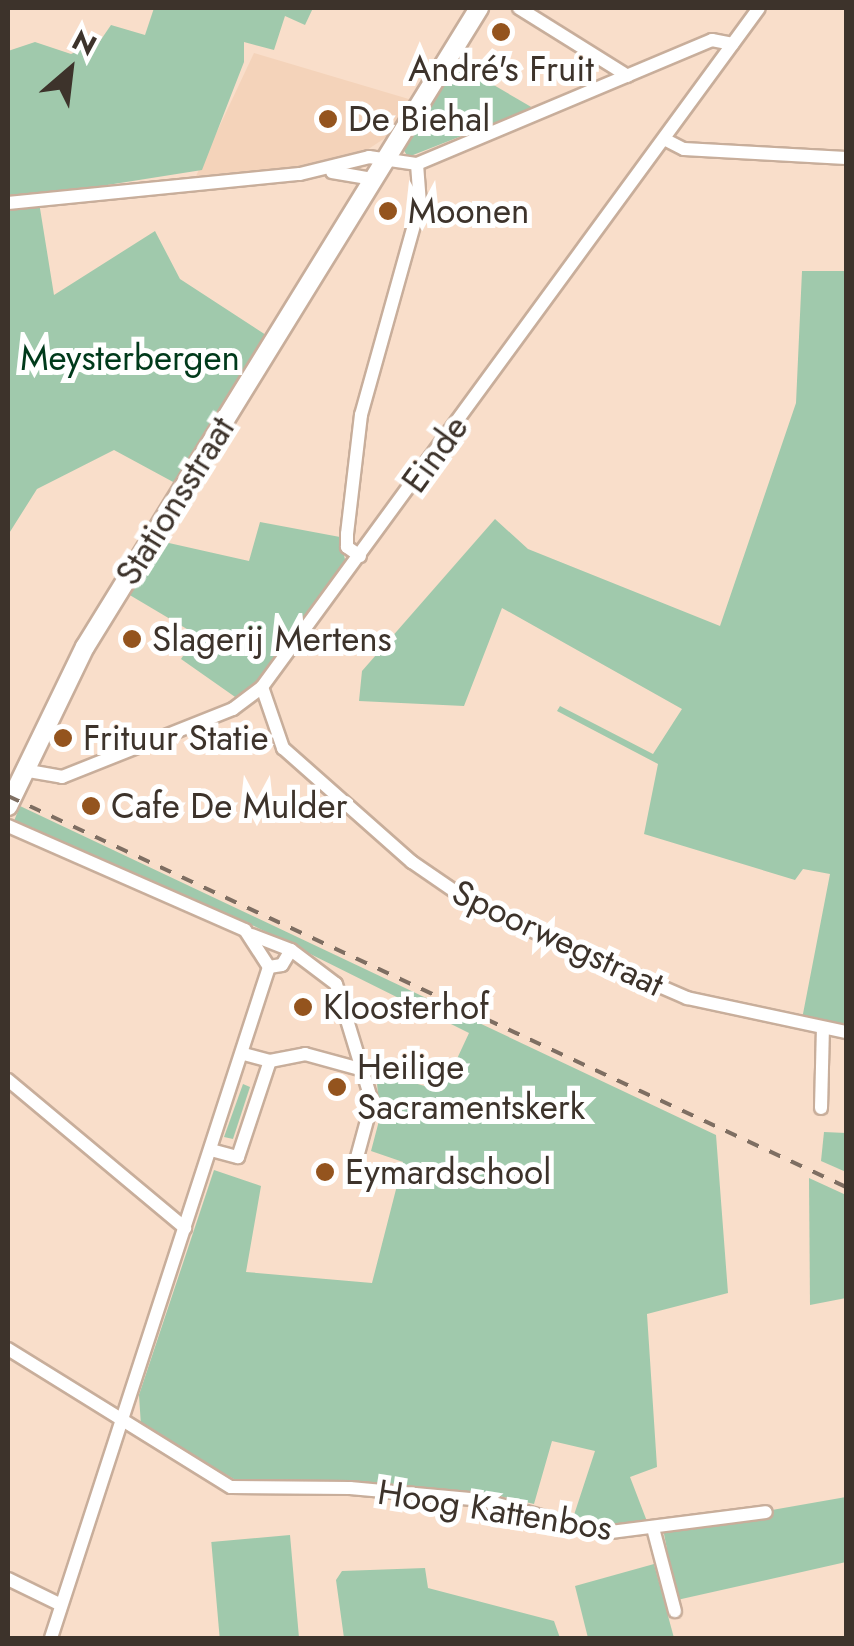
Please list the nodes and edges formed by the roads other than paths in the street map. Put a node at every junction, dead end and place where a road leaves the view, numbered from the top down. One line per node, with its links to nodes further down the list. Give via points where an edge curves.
1 (479, 8): 7 (main road, Stationsstraat)
2 (520, 8): 5 (street)
3 (759, 8): 4 (street, Einde)
4 (732, 44): 5 (street, via 712,40); 6 (street, Einde)
5 (628, 76): 9 (street)
6 (664, 139): 8 (street, via 684,149); 13 (street, Einde)
7 (388, 155): 9 (street); 10 (street); 11 (main road, Stationsstraat)
8 (846, 158)
9 (416, 164): 13 (street, via 420,204 361,415 347,534 347,547)
10 (320, 172): 11 (street); 12 (street)
11 (373, 179): 15 (main road, Stationsstraat, via 85,647)
12 (8, 203)
13 (360, 556): 14 (street, Einde)
14 (262, 688): 15 (street, Einde, via 232,709 62,777); 21 (street, Spoorwegstraat, via 283,748 412,862 468,901 687,998)
15 (23, 770): 16 (main road, Stationsstraat)
16 (10, 802)
17 (8, 826): 18 (street)
18 (250, 934): 19 (street); 20 (street)
19 (291, 950): 20 (street, via 282,965); 25 (street, via 336,984)
20 (269, 967): 23 (street)
21 (824, 1028): 22 (street, Spoorwegstraat); 27 (street)
22 (846, 1032)
23 (243, 1054): 24 (street); 28 (street)
24 (270, 1061): 25 (street, via 313,1055); 28 (street, via 238,1157)
25 (368, 1071): 29 (street, via 372,1102)
26 (8, 1080): 30 (street)
27 (821, 1108)
28 (212, 1150): 30 (street)
29 (353, 1172)
30 (185, 1228): 32 (street)
31 (8, 1349): 32 (street, Hoog Kattenbos)
32 (120, 1422): 34 (street, Hoog Kattenbos, via 238,1489 369,1489 501,1503 603,1532); 36 (street)
33 (766, 1512): 34 (street, Hoog Kattenbos)
34 (653, 1528): 37 (street)
35 (8, 1579): 36 (street)
36 (61, 1605): 38 (street)
37 (675, 1610)
38 (51, 1638)

